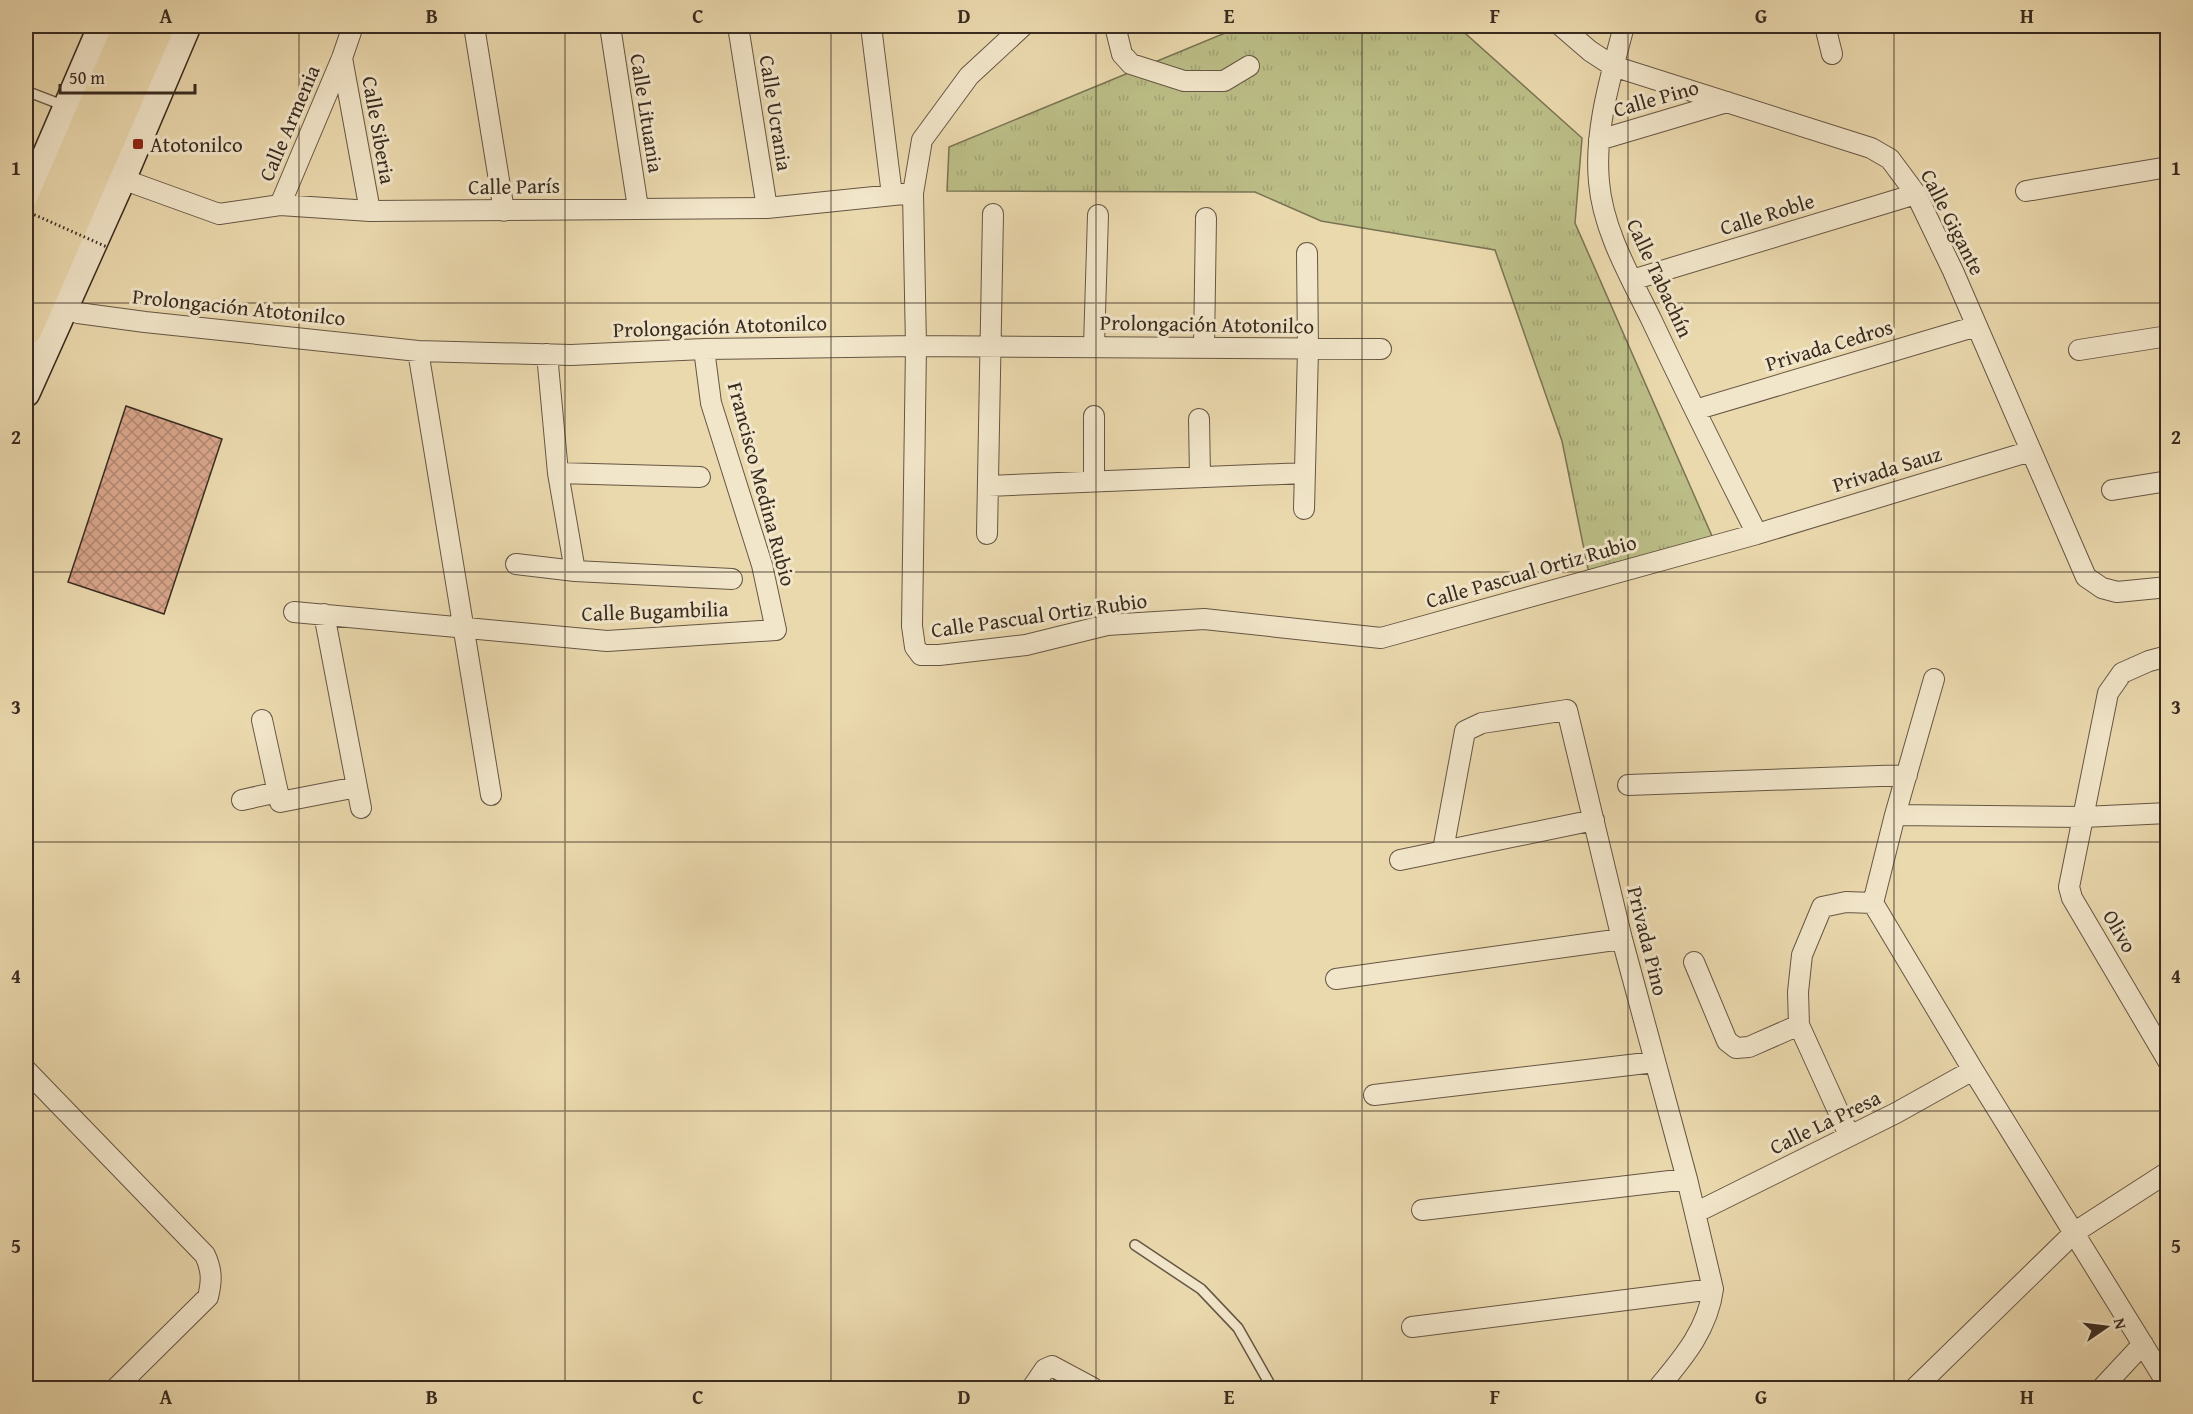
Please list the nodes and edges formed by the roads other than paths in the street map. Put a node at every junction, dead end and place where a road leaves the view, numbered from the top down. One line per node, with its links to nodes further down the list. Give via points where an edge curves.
1 (102, 26): 21 (main road)
2 (130, 26): 39 (main road)
3 (158, 26): 43 (main road)
4 (187, 26): 24 (main road)
5 (354, 26): 16 (street, Calle Armenia)
6 (474, 26): 34 (street)
7 (609, 26): 31 (street, Calle Lituania)
8 (738, 26): 32 (street, Calle Ucrania)
9 (871, 26): 28 (street)
10 (1023, 26): 26 (street, Calle Pascual Ortiz Rubio, via 969,76 922,140)
11 (1115, 26): 17 (street, via 1122,54 1131,64 1184,81 1224,81)
12 (1561, 26): 18 (street, Calle Gigante)
13 (1624, 26): 18 (street, Calle Tabachín)
14 (1825, 26): 15 (street)
15 (1832, 54)
16 (342, 58): 30 (street, Calle Armenia); 33 (street, Calle Siberia)
17 (1249, 66)
18 (1613, 66): 20 (street, Calle Gigante); 22 (street, Calle Tabachín)
19 (26, 91): 21 (lane)
20 (1727, 102): 22 (street, Calle Pino); 27 (street, Calle Gigante, via 1871,147 1890,159)
21 (67, 107): 29 (main road)
22 (1599, 140): 40 (street, Calle Tabachín, via 1599,183 1608,224)
23 (2168, 167): 25 (street)
24 (122, 179): 30 (street, Calle París, via 219,214); 41 (main road)
25 (2026, 191)
26 (913, 193): 28 (street, Calle París); 45 (street, Calle Pascual Ortiz Rubio)
27 (1916, 194): 40 (street, Calle Roble); 42 (street, Calle Gigante)
28 (892, 195): 32 (street, Calle París)
29 (26, 202)
30 (280, 205): 33 (street, Calle París)
31 (638, 208): 32 (street, Calle París); 34 (street, Calle París)
32 (767, 208)
33 (370, 211): 34 (street, Calle París)
34 (504, 211)
35 (993, 214): 46 (street)
36 (1098, 215): 47 (street)
37 (1206, 218): 48 (street)
38 (1307, 253): 51 (street)
39 (26, 265)
40 (1632, 280): 56 (street, Calle Tabachín)
41 (64, 307): 53 (street, Prolongación Atotonilco, via 78,313 145,322); 55 (main road)
42 (1977, 326): 56 (street, Privada Cedros); 59 (street, Calle Gigante)
43 (26, 329)
44 (2168, 336): 52 (street)
45 (916, 346): 46 (street, Prolongación Atotonilco); 49 (street, Prolongación Atotonilco); 70 (street, Calle Pascual Ortiz Rubio, via 912,626 915,647 921,655 1026,645 1107,625 1204,619 1381,638)
46 (990, 346): 47 (street, Prolongación Atotonilco); 66 (street)
47 (1094, 346): 48 (street, Prolongación Atotonilco)
48 (1204, 347): 51 (street, Prolongación Atotonilco)
49 (704, 349): 54 (street, Prolongación Atotonilco); 78 (street, Francisco Medina Rubio, via 711,403 762,565)
50 (1381, 349): 51 (street, Prolongación Atotonilco)
51 (1308, 350): 61 (street)
52 (2079, 350)
53 (418, 351): 54 (street, Prolongación Atotonilco); 77 (street)
54 (547, 354): 60 (street)
55 (26, 393)
56 (1695, 410): 70 (street, Calle Tabachín)
57 (1094, 416): 64 (street)
58 (1199, 419): 63 (street)
59 (2031, 451): 70 (street, Privada Sauz); 74 (street, Calle Gigante, via 2086,577 2117,592)
60 (558, 473): 62 (street); 72 (street)
61 (1305, 473): 63 (street); 68 (street)
62 (700, 477)
63 (1200, 477): 64 (street)
64 (1094, 481): 66 (street)
65 (2168, 481): 67 (street)
66 (988, 486): 69 (street)
67 (2112, 490)
68 (1304, 509)
69 (987, 534)
70 (1757, 534)
71 (516, 564): 72 (street)
72 (575, 571): 73 (street)
73 (732, 579)
74 (2168, 587)
75 (294, 612): 76 (street, Calle Bugambilia)
76 (324, 614): 77 (street, Calle Bugambilia); 84 (street)
77 (464, 627): 78 (street, Calle Bugambilia, via 607,641); 86 (street)
78 (776, 630)
79 (2168, 656): 91 (street, Olivo, via 2122,673 2108,693)
80 (1934, 679): 82 (street)
81 (262, 720): 85 (street)
82 (1907, 775): 83 (street); 90 (street)
83 (1628, 785)
84 (357, 787): 85 (street, via 280,802); 88 (street)
85 (278, 792): 87 (street)
86 (491, 795)
87 (242, 800)
88 (361, 808)
89 (2168, 813): 91 (street)
90 (1895, 815): 91 (street); 95 (street)
91 (2084, 817): 100 (street, Olivo, via 2069,887 2072,898)
92 (1594, 820): 93 (street); 93 (street, Privada Pino, via 1567,710 1482,723 1466,731); 96 (street, Privada Pino)
93 (1443, 850): 94 (street)
94 (1400, 860)
95 (1873, 903): 99 (street, via 1846,902 1822,907 1802,955); 103 (street)
96 (1622, 939): 98 (street); 101 (street, Privada Pino)
97 (1695, 962): 99 (street, via 1727,1041 1736,1048 1749,1047)
98 (1336, 979)
99 (1799, 1025): 105 (street)
100 (2168, 1061)
101 (1655, 1062): 104 (street); 107 (street, Privada Pino)
102 (26, 1070): 116 (street, via 205,1255 211,1269 208,1298)
103 (1973, 1070): 105 (street, Calle La Presa); 110 (street)
104 (1374, 1095)
105 (1849, 1136): 109 (street, Calle La Presa)
106 (2168, 1172): 110 (street)
107 (1687, 1179): 108 (street); 109 (street, Privada Pino)
108 (1422, 1210)
109 (1695, 1213): 112 (street, Privada Pino)
110 (2075, 1232): 114 (street); 121 (street)
111 (1135, 1245): 119 (lane, via 1201,1289 1238,1328)
112 (1713, 1289): 113 (street); 120 (street, Privada Pino, via 1701,1331)
113 (1412, 1327)
114 (2143, 1344): 115 (street); 122 (street)
115 (2168, 1384)
116 (116, 1389)
117 (1032, 1389): 118 (street, via 1045,1369 1052,1366)
118 (1093, 1389)
119 (1272, 1389)
120 (1658, 1389)
121 (1915, 1389)
122 (2102, 1389)

